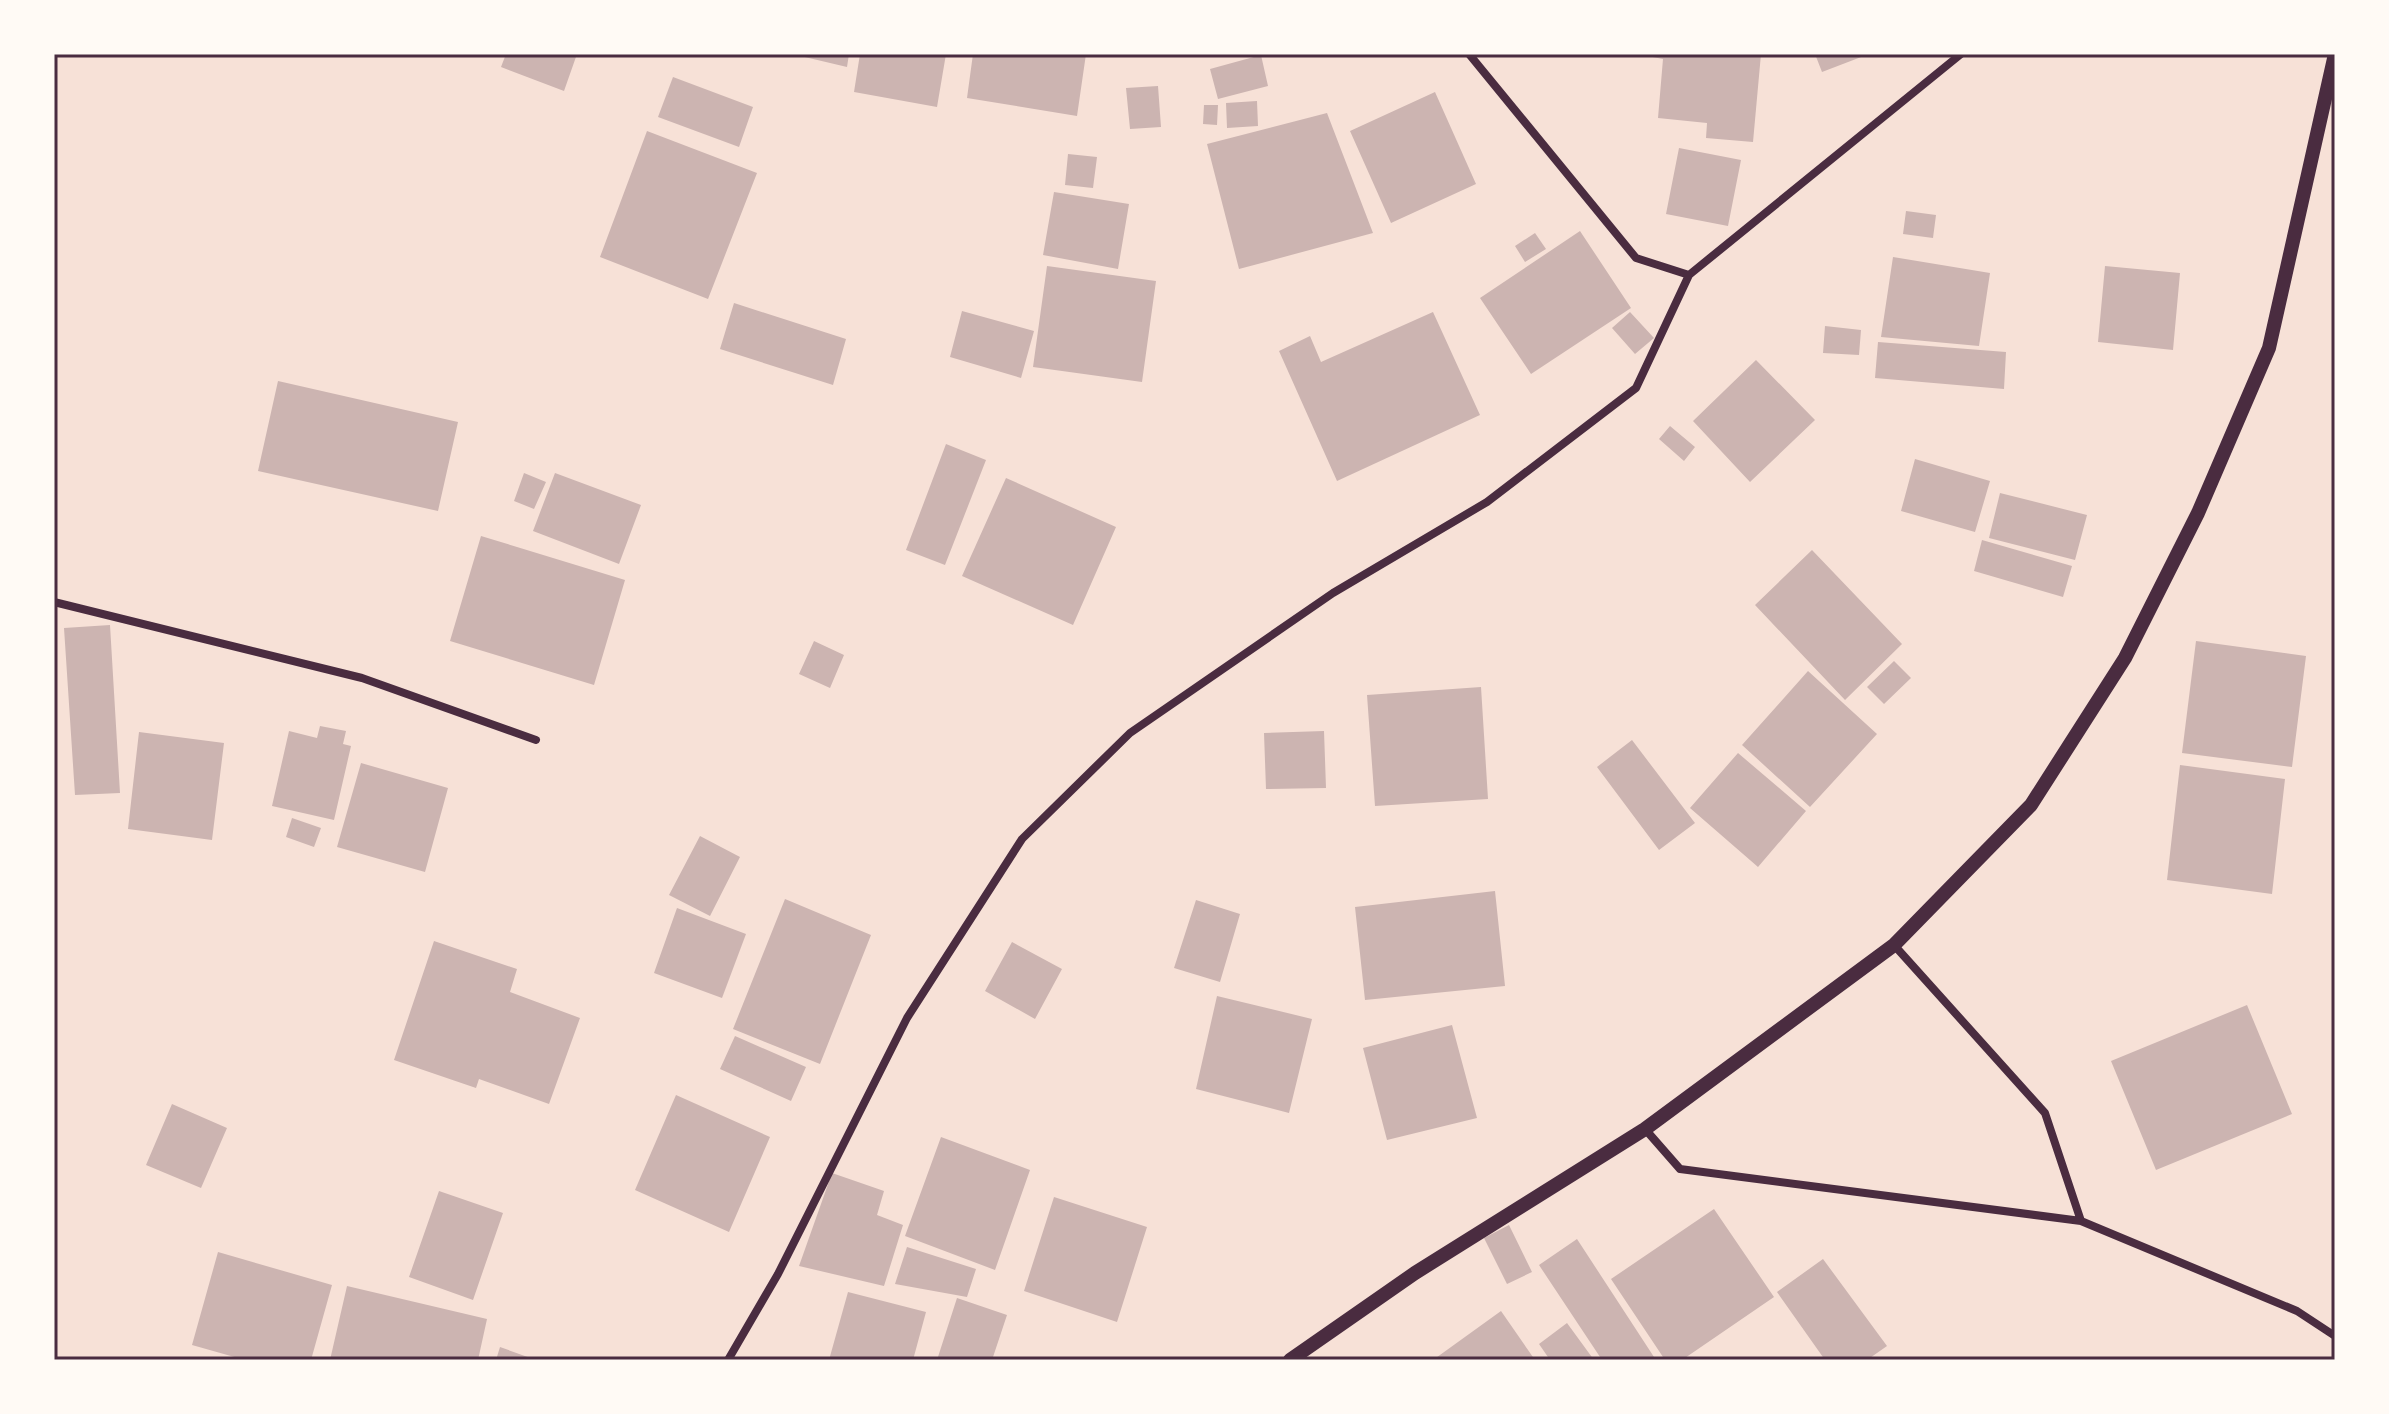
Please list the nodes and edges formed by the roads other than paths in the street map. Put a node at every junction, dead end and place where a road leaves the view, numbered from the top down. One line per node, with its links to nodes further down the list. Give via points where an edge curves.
1 (1469, 54): 4 (street, via 1636,258)
2 (1961, 54): 4 (street)
3 (2335, 54): 7 (street, via 2269,348 2198,513 2125,658 2031,805)
4 (1689, 275): 11 (street, via 1636,388 1487,502 1333,593 1130,733 1022,839 907,1018 778,1274)
5 (54, 602): 6 (street, via 362,678)
6 (536, 740)
7 (1894, 945): 8 (street); 9 (street, via 2045,1113)
8 (1645, 1129): 9 (street, via 1680,1169); 12 (street, via 1415,1273)
9 (2081, 1221): 10 (street, via 2297,1311)
10 (2335, 1336)
11 (728, 1360)
12 (1290, 1360)

